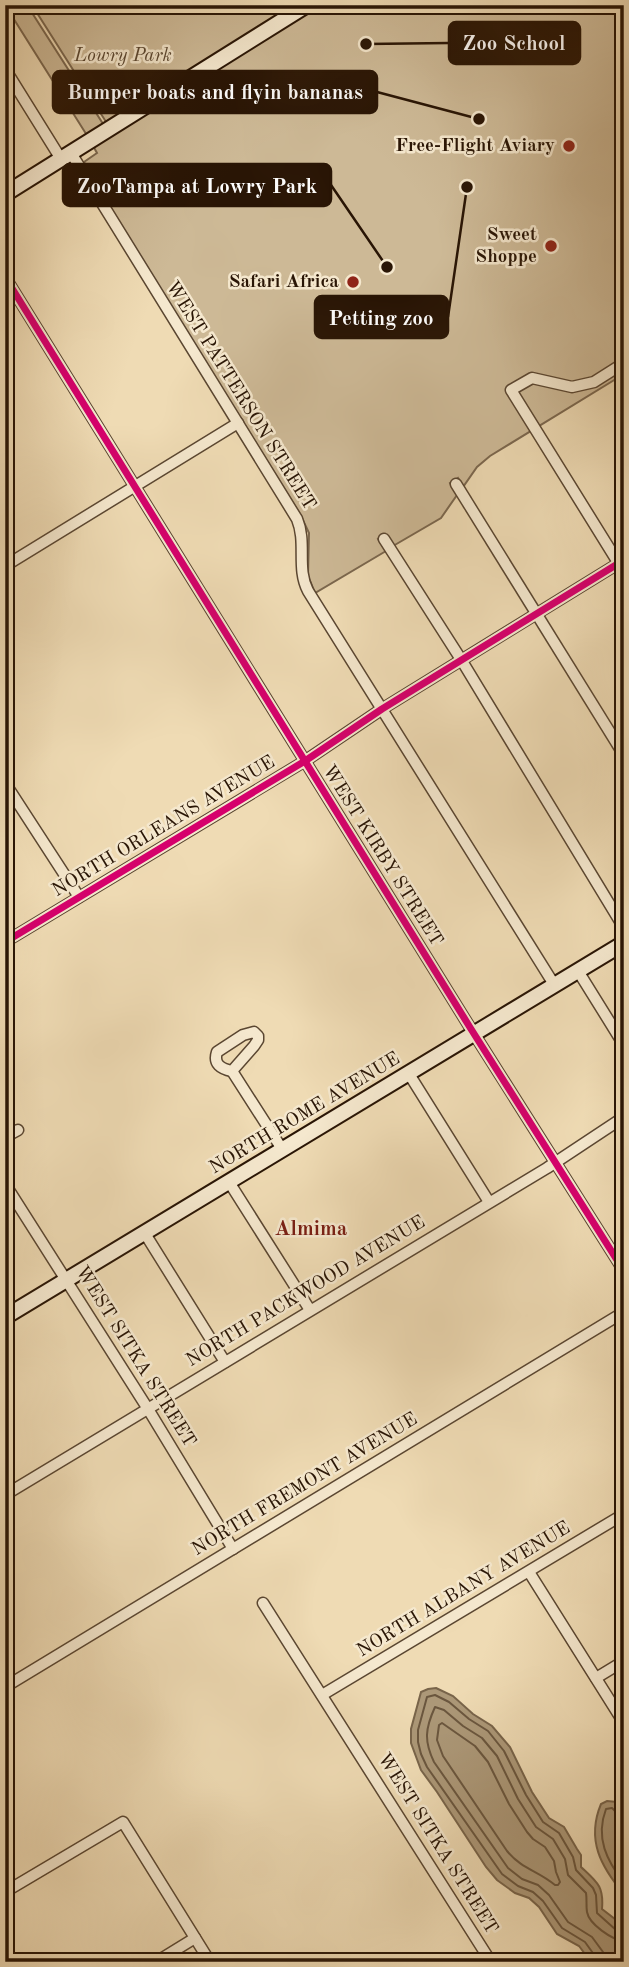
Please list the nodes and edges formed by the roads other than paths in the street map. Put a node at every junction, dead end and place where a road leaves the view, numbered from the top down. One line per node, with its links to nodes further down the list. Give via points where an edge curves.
1 (307, 5): 3 (street)
2 (5, 68): 3 (street, WEST PATTERSON STREET)
3 (66, 156): 4 (street); 7 (street, WEST PATTERSON STREET)
4 (5, 194)
5 (5, 277): 9 (street, WEST KIRBY STREET)
6 (624, 363): 11 (street, via 594,383 572,387 532,378 511,390)
7 (238, 423): 9 (street); 15 (street, WEST PATTERSON STREET, via 299,525 302,574 308,591)
8 (456, 484): 13 (street)
9 (136, 486): 12 (street); 17 (street, WEST KIRBY STREET)
10 (384, 539): 14 (street)
11 (622, 565): 13 (street, NORTH ORLEANS AVENUE)
12 (5, 566)
13 (537, 615): 14 (street, NORTH ORLEANS AVENUE); 16 (street)
14 (462, 661): 15 (street, NORTH ORLEANS AVENUE); 20 (street)
15 (382, 709): 17 (street, NORTH ORLEANS AVENUE); 24 (street, WEST PATTERSON STREET)
16 (624, 755)
17 (305, 761): 19 (street, NORTH ORLEANS AVENUE); 25 (street, WEST KIRBY STREET)
18 (5, 783): 19 (street)
19 (79, 897): 21 (street, NORTH ORLEANS AVENUE)
20 (624, 928)
21 (5, 942)
22 (624, 943): 23 (street, NORTH ROME AVENUE)
23 (578, 971): 24 (street, NORTH ROME AVENUE); 26 (street)
24 (555, 986): 25 (street, NORTH ROME AVENUE)
25 (474, 1034): 28 (street, NORTH ROME AVENUE); 33 (street, WEST KIRBY STREET)
26 (624, 1045)
27 (232, 1071): 27 (street, via 217,1064 217,1052 254,1032 256,1043); 32 (street)
28 (409, 1074): 32 (street, NORTH ROME AVENUE); 36 (street)
29 (624, 1117): 33 (street, NORTH PACKWOOD AVENUE)
30 (18, 1130): 31 (street)
31 (5, 1137)
32 (282, 1149): 34 (street, NORTH ROME AVENUE)
33 (554, 1162): 36 (street, NORTH PACKWOOD AVENUE); 38 (street, WEST KIRBY STREET)
34 (229, 1182): 37 (street, NORTH ROME AVENUE); 40 (street)
35 (5, 1184): 39 (street, WEST SITKA STREET)
36 (489, 1202): 40 (street, NORTH PACKWOOD AVENUE)
37 (144, 1232): 39 (street, NORTH ROME AVENUE); 43 (street)
38 (624, 1271)
39 (66, 1280): 42 (street, NORTH ROME AVENUE); 44 (street, WEST SITKA STREET)
40 (310, 1310): 43 (street, NORTH PACKWOOD AVENUE)
41 (624, 1312): 47 (street, NORTH FREMONT AVENUE)
42 (5, 1317)
43 (225, 1362): 44 (street, NORTH PACKWOOD AVENUE)
44 (148, 1409): 45 (street, NORTH PACKWOOD AVENUE); 47 (street, WEST SITKA STREET)
45 (5, 1495)
46 (624, 1514): 48 (street, NORTH ALBANY AVENUE)
47 (233, 1549): 52 (street, NORTH FREMONT AVENUE)
48 (529, 1572): 51 (street); 53 (street, NORTH ALBANY AVENUE)
49 (262, 1603): 53 (street, WEST SITKA STREET)
50 (624, 1661): 51 (street)
51 (596, 1678): 54 (street)
52 (5, 1687)
53 (323, 1695): 59 (street, WEST SITKA STREET)
54 (624, 1723)
55 (5, 1892): 56 (street, via 123,1822)
56 (195, 1938): 57 (street); 58 (street)
57 (156, 1962)
58 (210, 1962)
59 (491, 1962)

